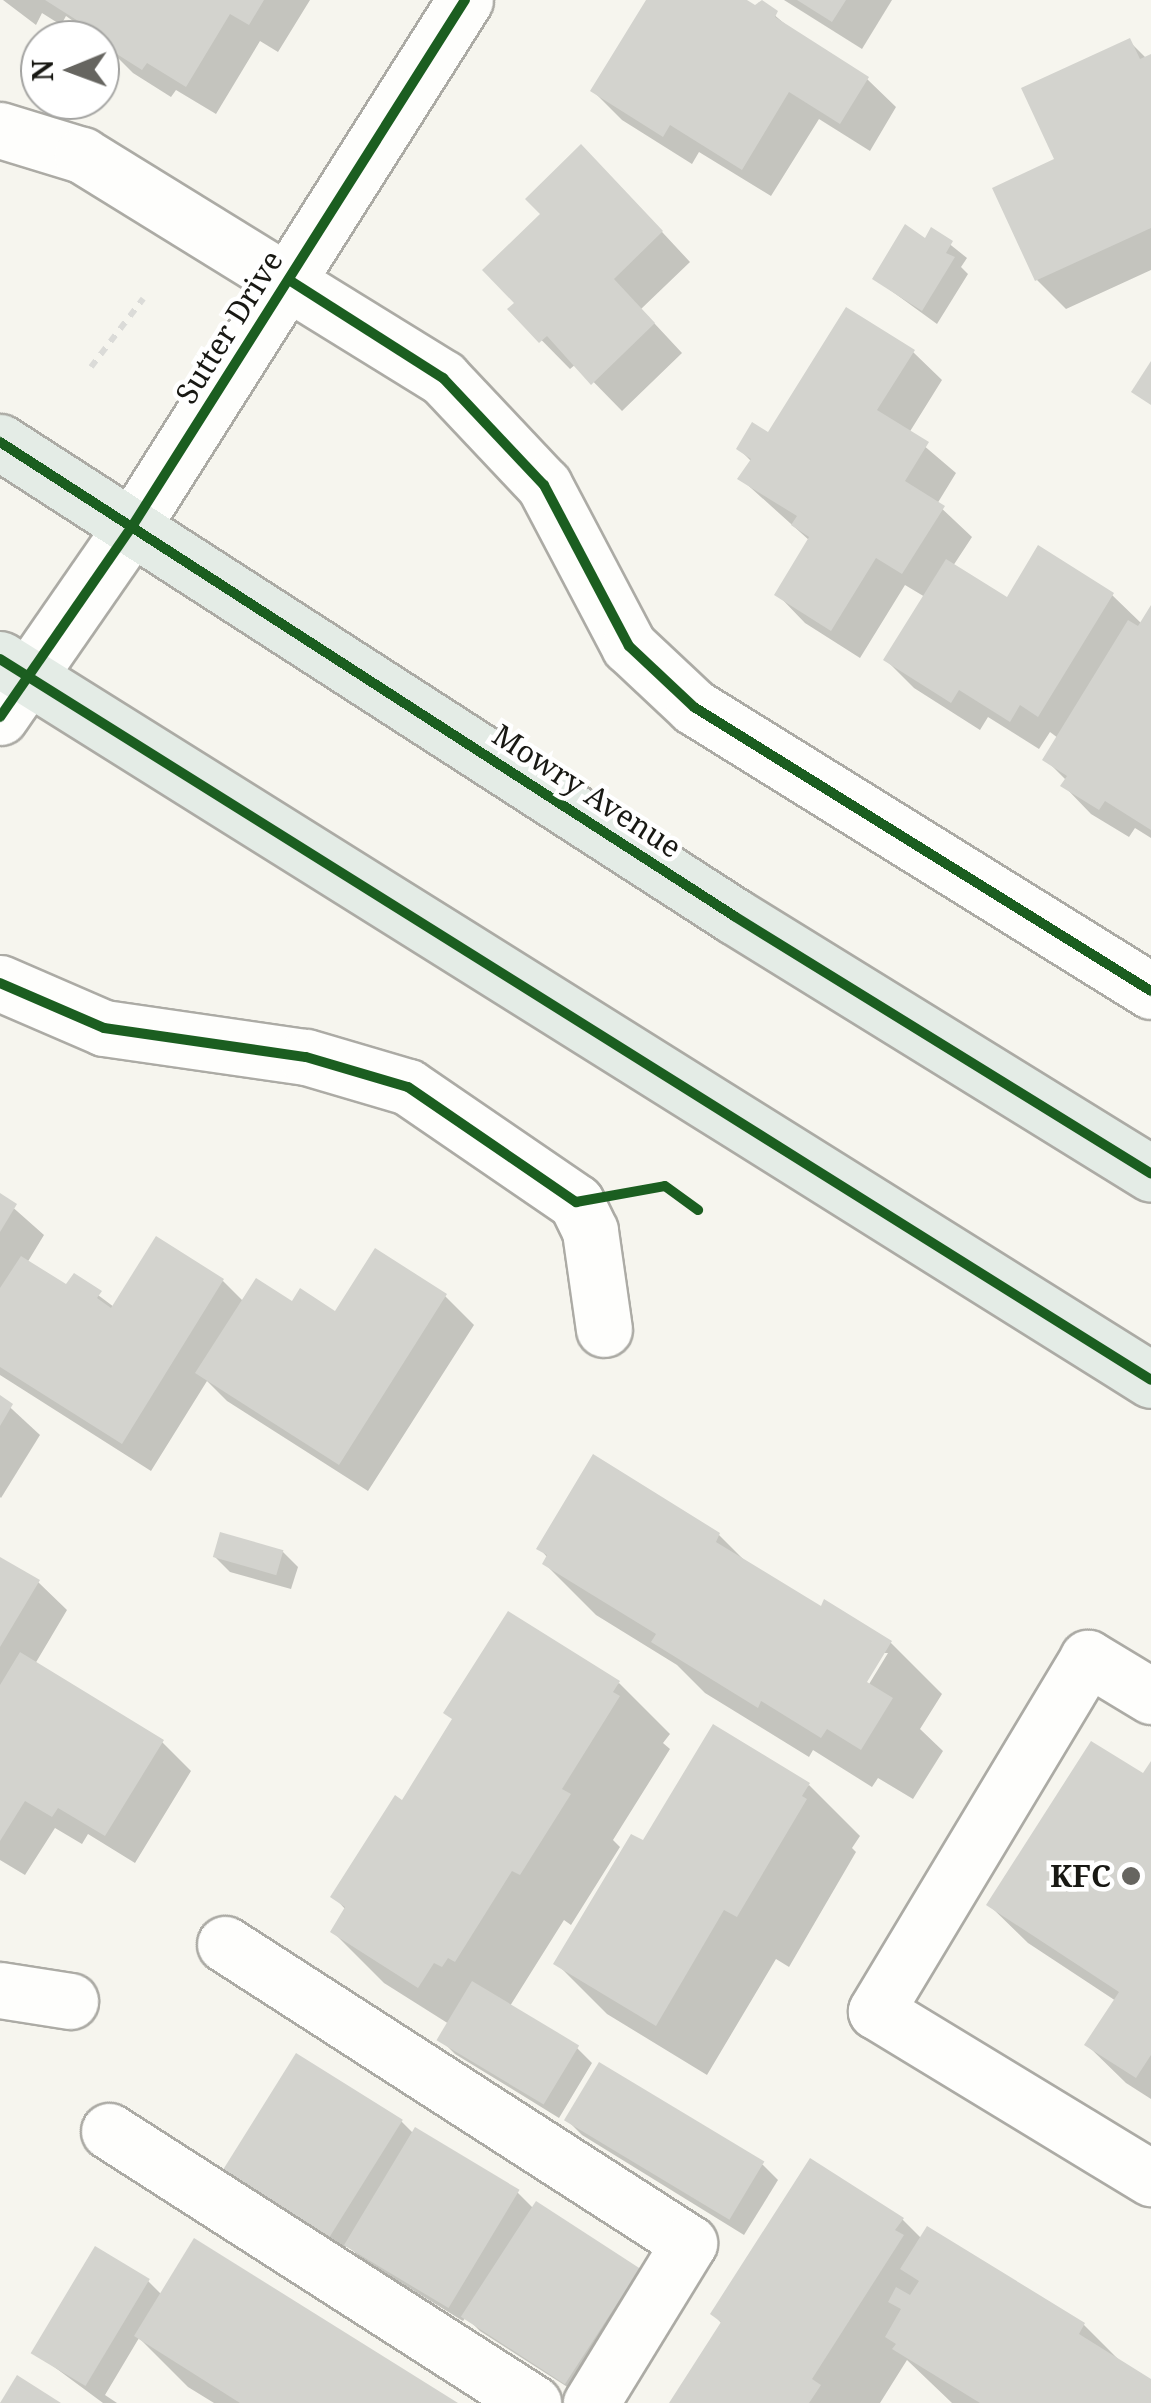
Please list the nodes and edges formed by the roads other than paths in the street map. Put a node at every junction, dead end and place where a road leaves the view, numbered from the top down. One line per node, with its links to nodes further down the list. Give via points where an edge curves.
1 (465, 0): 3 (street, Sutter Drive)
2 (0, 130): 3 (street, via 82,155)
3 (289, 280): 5 (street, Sutter Drive); 8 (street, via 443,378 481,418 544,485 629,646 694,707)
4 (0, 442): 5 (main road, Mowry Avenue)
5 (133, 525): 6 (street, Sutter Drive); 9 (main road, Mowry Avenue, via 734,916)
6 (10, 685): 11 (main road)
7 (0, 983): 10 (street, via 104,1028 306,1057 408,1087 576,1202 590,1231)
8 (1151, 991)
9 (1151, 1174)
10 (604, 1330)
11 (1151, 1380)
12 (1151, 1696): 17 (street, via 1088,1658 876,2012)
13 (225, 1944): 19 (street, via 689,2243)
14 (0, 1990): 15 (street)
15 (70, 2001)
16 (109, 2131): 18 (street)
17 (1145, 2162)
18 (533, 2403)
19 (591, 2403)

